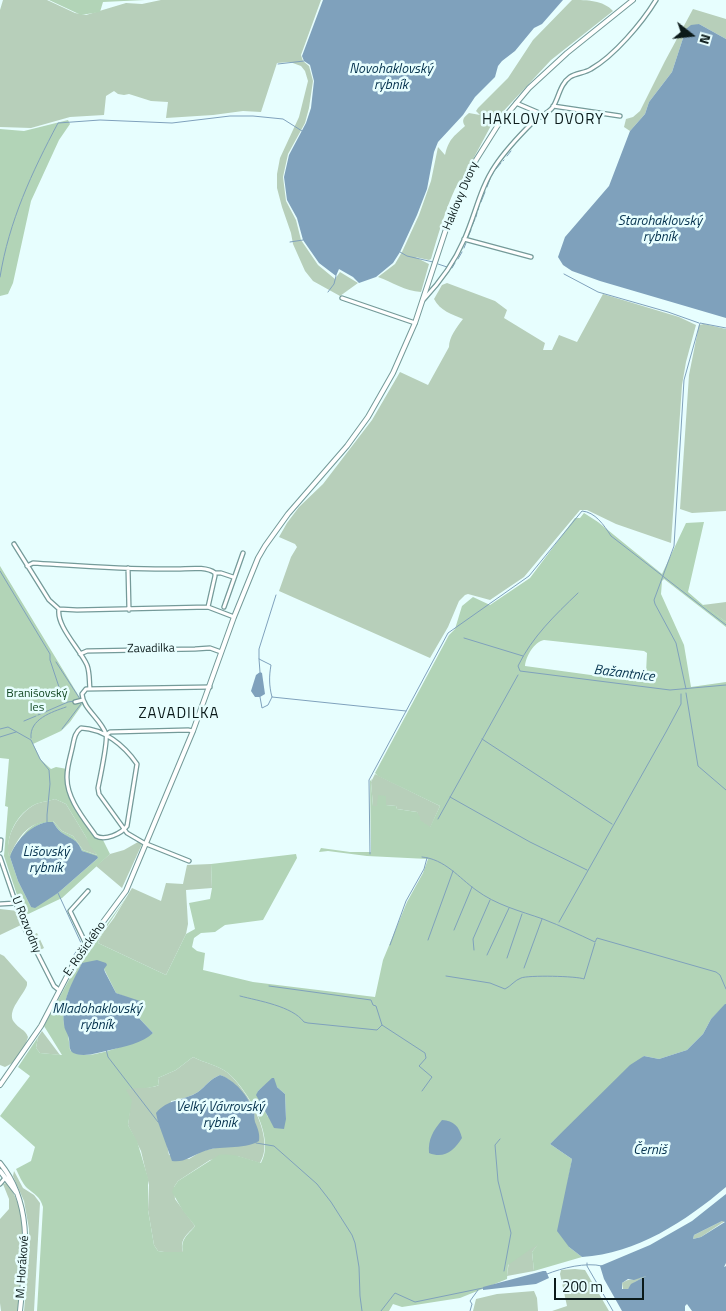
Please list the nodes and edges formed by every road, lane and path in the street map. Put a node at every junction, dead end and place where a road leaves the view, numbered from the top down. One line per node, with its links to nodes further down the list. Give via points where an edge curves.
1 (633, 0): 3 (street, Haklovy Dvory, via 546,71)
2 (656, 0): 4 (street, Haklovy Dvory, via 612,53 592,69 570,77 564,83)
3 (516, 103): 6 (street); 10 (street, Haklovy Dvory, via 498,125 461,190)
4 (553, 106): 5 (street); 6 (street, Haklovy Dvory)
5 (620, 116)
6 (541, 117): 7 (street, Haklovy Dvory, via 534,120 492,170)
7 (464, 239): 8 (street, Haklovy Dvory); 10 (street, Haklovy Dvory, via 446,273)
8 (531, 257)
9 (342, 298): 11 (street)
10 (423, 299): 11 (street, Haklovy Dvory)
11 (415, 322): 22 (street, via 393,373 368,418 271,536 258,558)
12 (14, 544): 14 (street)
13 (243, 553): 17 (street)
14 (27, 566): 15 (street, via 33,563); 20 (street, via 45,595)
15 (128, 568): 16 (street, via 195,569); 21 (street)
16 (215, 573): 17 (street); 18 (street)
17 (233, 577): 19 (street)
18 (208, 607): 21 (street); 22 (street)
19 (224, 607)
20 (59, 609): 21 (street); 24 (street, via 59,618)
21 (129, 610)
22 (234, 617): 23 (street)
23 (222, 652): 24 (street, Zavadilka, via 195,648 87,651); 25 (street)
24 (80, 654): 26 (street, via 89,672)
25 (210, 687): 26 (street); 29 (street)
26 (90, 689): 27 (street, via 83,691)
27 (83, 700): 28 (street); 30 (street)
28 (75, 702)
29 (193, 731): 30 (street, via 110,732); 33 (street)
30 (106, 735): 31 (street, via 98,791); 31 (street, via 137,764 127,826); 31 (street, via 88,728 77,731 67,777 68,788 75,805 96,836 108,838)
31 (123, 830): 33 (street)
32 (1, 840): 34 (street)
33 (146, 844): 36 (street); 40 (street, E. Rošického, via 126,891)
34 (0, 850)
35 (0, 857): 38 (street, U Rozvodny)
36 (189, 861)
37 (88, 891): 40 (street, via 70,911)
38 (17, 903): 39 (street); 41 (street, U Rozvodny, via 24,927)
39 (0, 904)
40 (86, 944): 41 (street, E. Rošického)
41 (59, 990): 42 (street, E. Rošického, via 38,1030)
42 (0, 1085)
43 (0, 1163): 47 (street, M. Horákové)
44 (0, 1172): 45 (street, M. Horákové)
45 (5, 1178): 46 (street); 47 (street, M. Horákové)
46 (0, 1184)
47 (17, 1194): 48 (street, M. Horákové, via 24,1212 26,1233)
48 (20, 1311)

